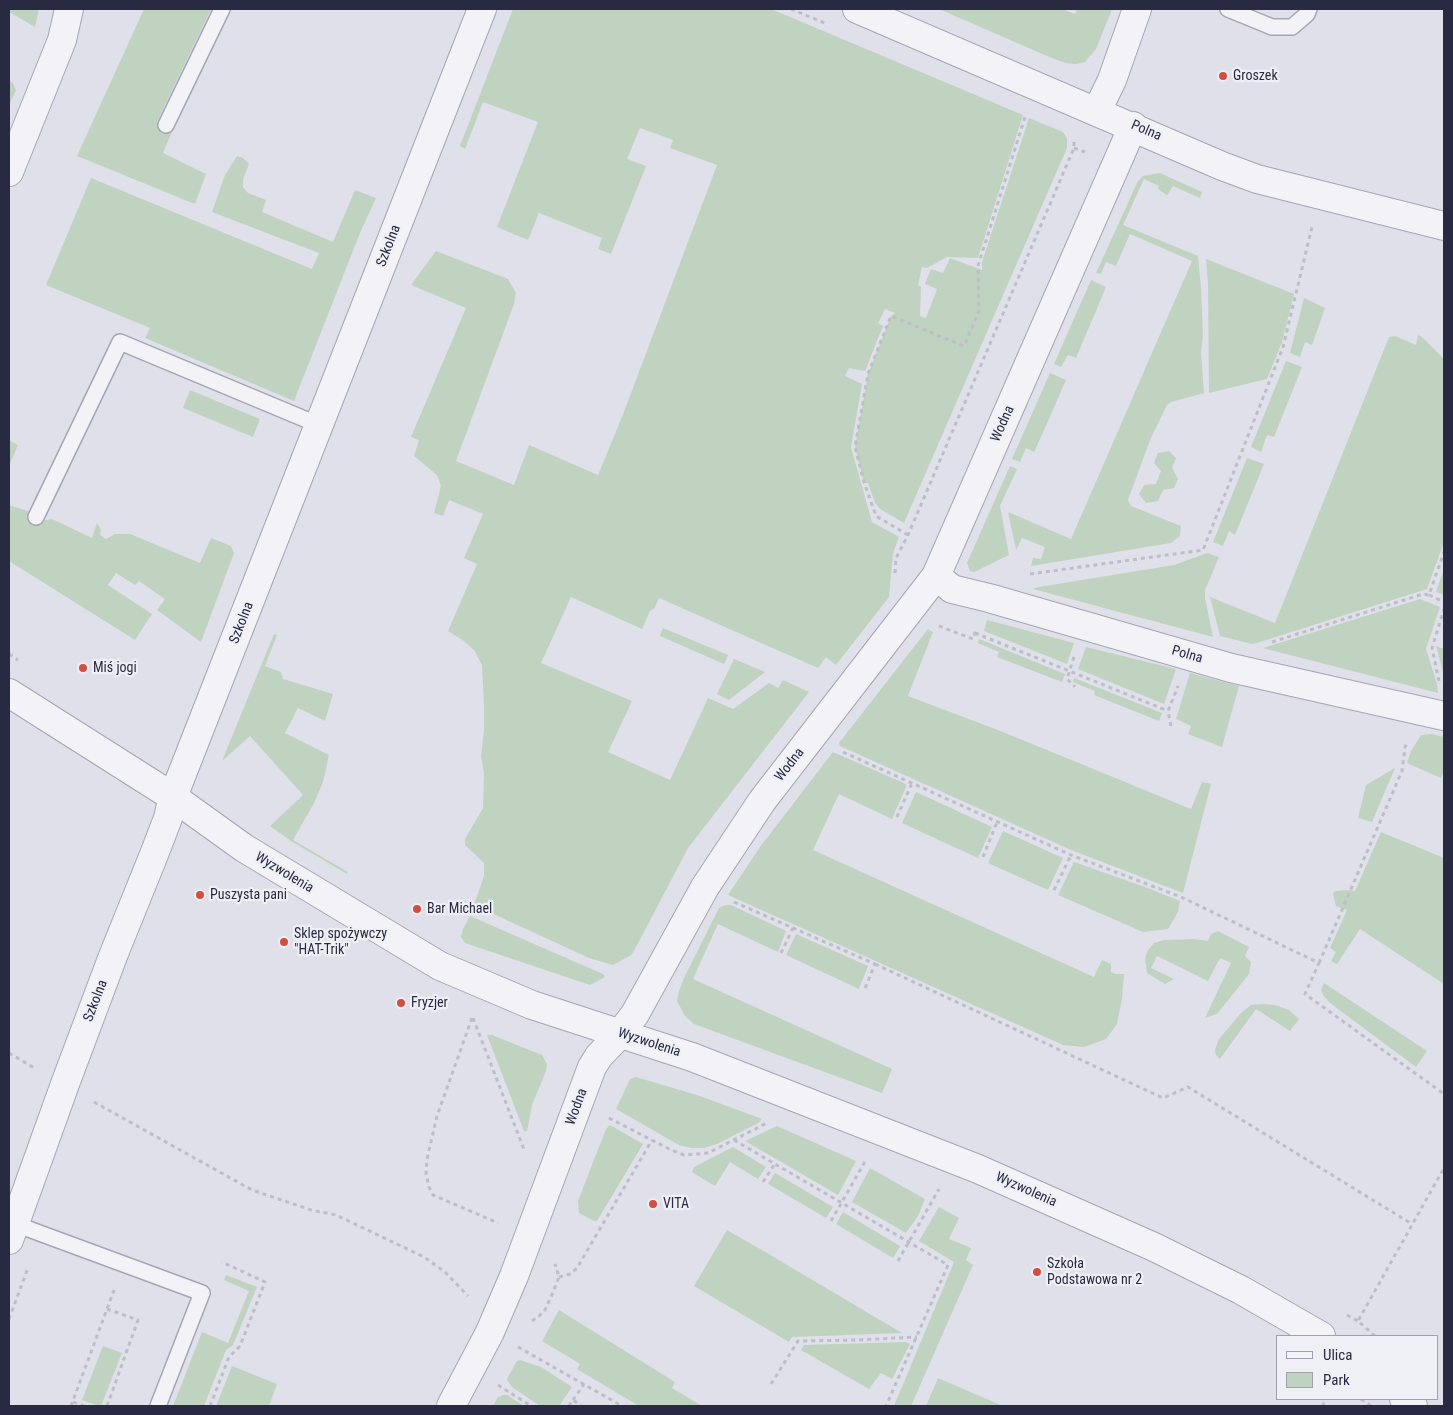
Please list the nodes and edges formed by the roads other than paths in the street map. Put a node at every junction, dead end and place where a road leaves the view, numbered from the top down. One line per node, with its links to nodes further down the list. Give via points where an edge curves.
1 (69, 9): 11 (street, via 62,40)
2 (222, 9): 9 (lane)
3 (482, 9): 13 (street, Szkolna)
4 (857, 9): 8 (street, Polna)
5 (1136, 9): 8 (street)
6 (1228, 9): 7 (lane, via 1272,27 1292,27)
7 (1309, 9)
8 (1098, 111): 10 (street, Polna)
9 (166, 125)
10 (1134, 126): 12 (street, Polna, via 1222,166 1257,178); 15 (street, Wodna)
11 (9, 172)
12 (1444, 226)
13 (319, 426): 14 (lane, via 120,342); 18 (street, Szkolna)
14 (36, 518)
15 (936, 576): 17 (street, Polna, via 952,589 1231,668); 19 (street, Wodna, via 734,841 635,1014)
16 (10, 698): 18 (street, Wyzwolenia)
17 (1444, 716)
18 (173, 796): 19 (street, Wyzwolenia, via 244,848 440,966 532,1005); 20 (street, Szkolna, via 158,844 113,956)
19 (620, 1034): 21 (street, Wyzwolenia, via 692,1057 978,1169 1154,1247 1233,1286); 23 (street, Wodna, via 592,1067 514,1276)
20 (12, 1232): 22 (lane, via 202,1293)
21 (1319, 1335)
22 (158, 1406)
23 (452, 1406)

